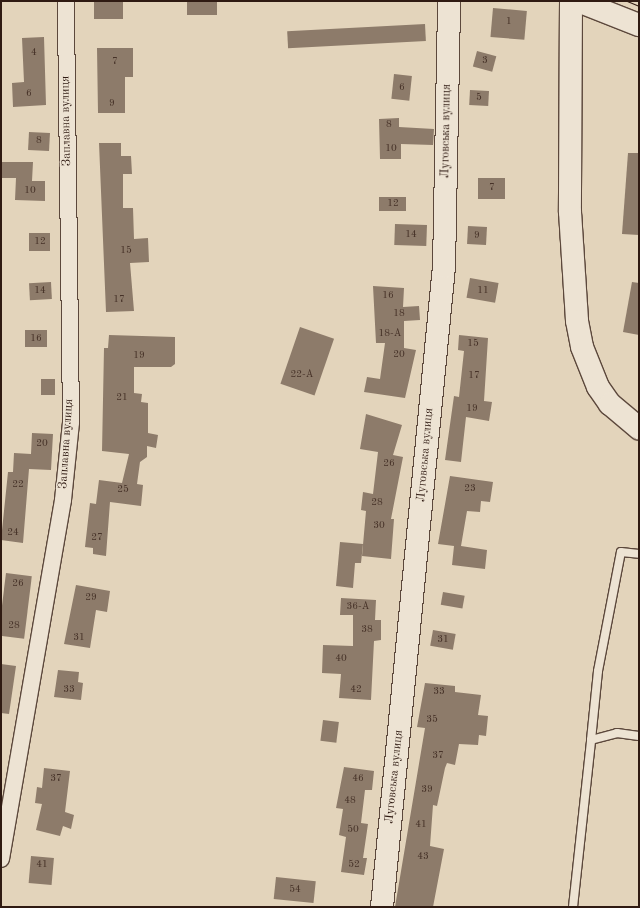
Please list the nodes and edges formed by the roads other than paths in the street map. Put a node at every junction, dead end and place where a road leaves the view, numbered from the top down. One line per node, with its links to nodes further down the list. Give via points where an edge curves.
1 (66, 1): 10 (street, Заплавна вулиця, via 71,422 63,500)
2 (449, 1): 11 (street, Луговська вулиця, via 444,268)
3 (571, 1): 6 (street, via 570,212 573,296 582,347 606,398)
4 (578, 1): 5 (street)
5 (639, 25)
6 (639, 428)
7 (639, 554): 9 (lane, via 621,552 598,671)
8 (639, 736): 9 (lane, via 617,733)
9 (591, 740): 12 (lane)
10 (1, 859)
11 (382, 907)
12 (573, 907)

